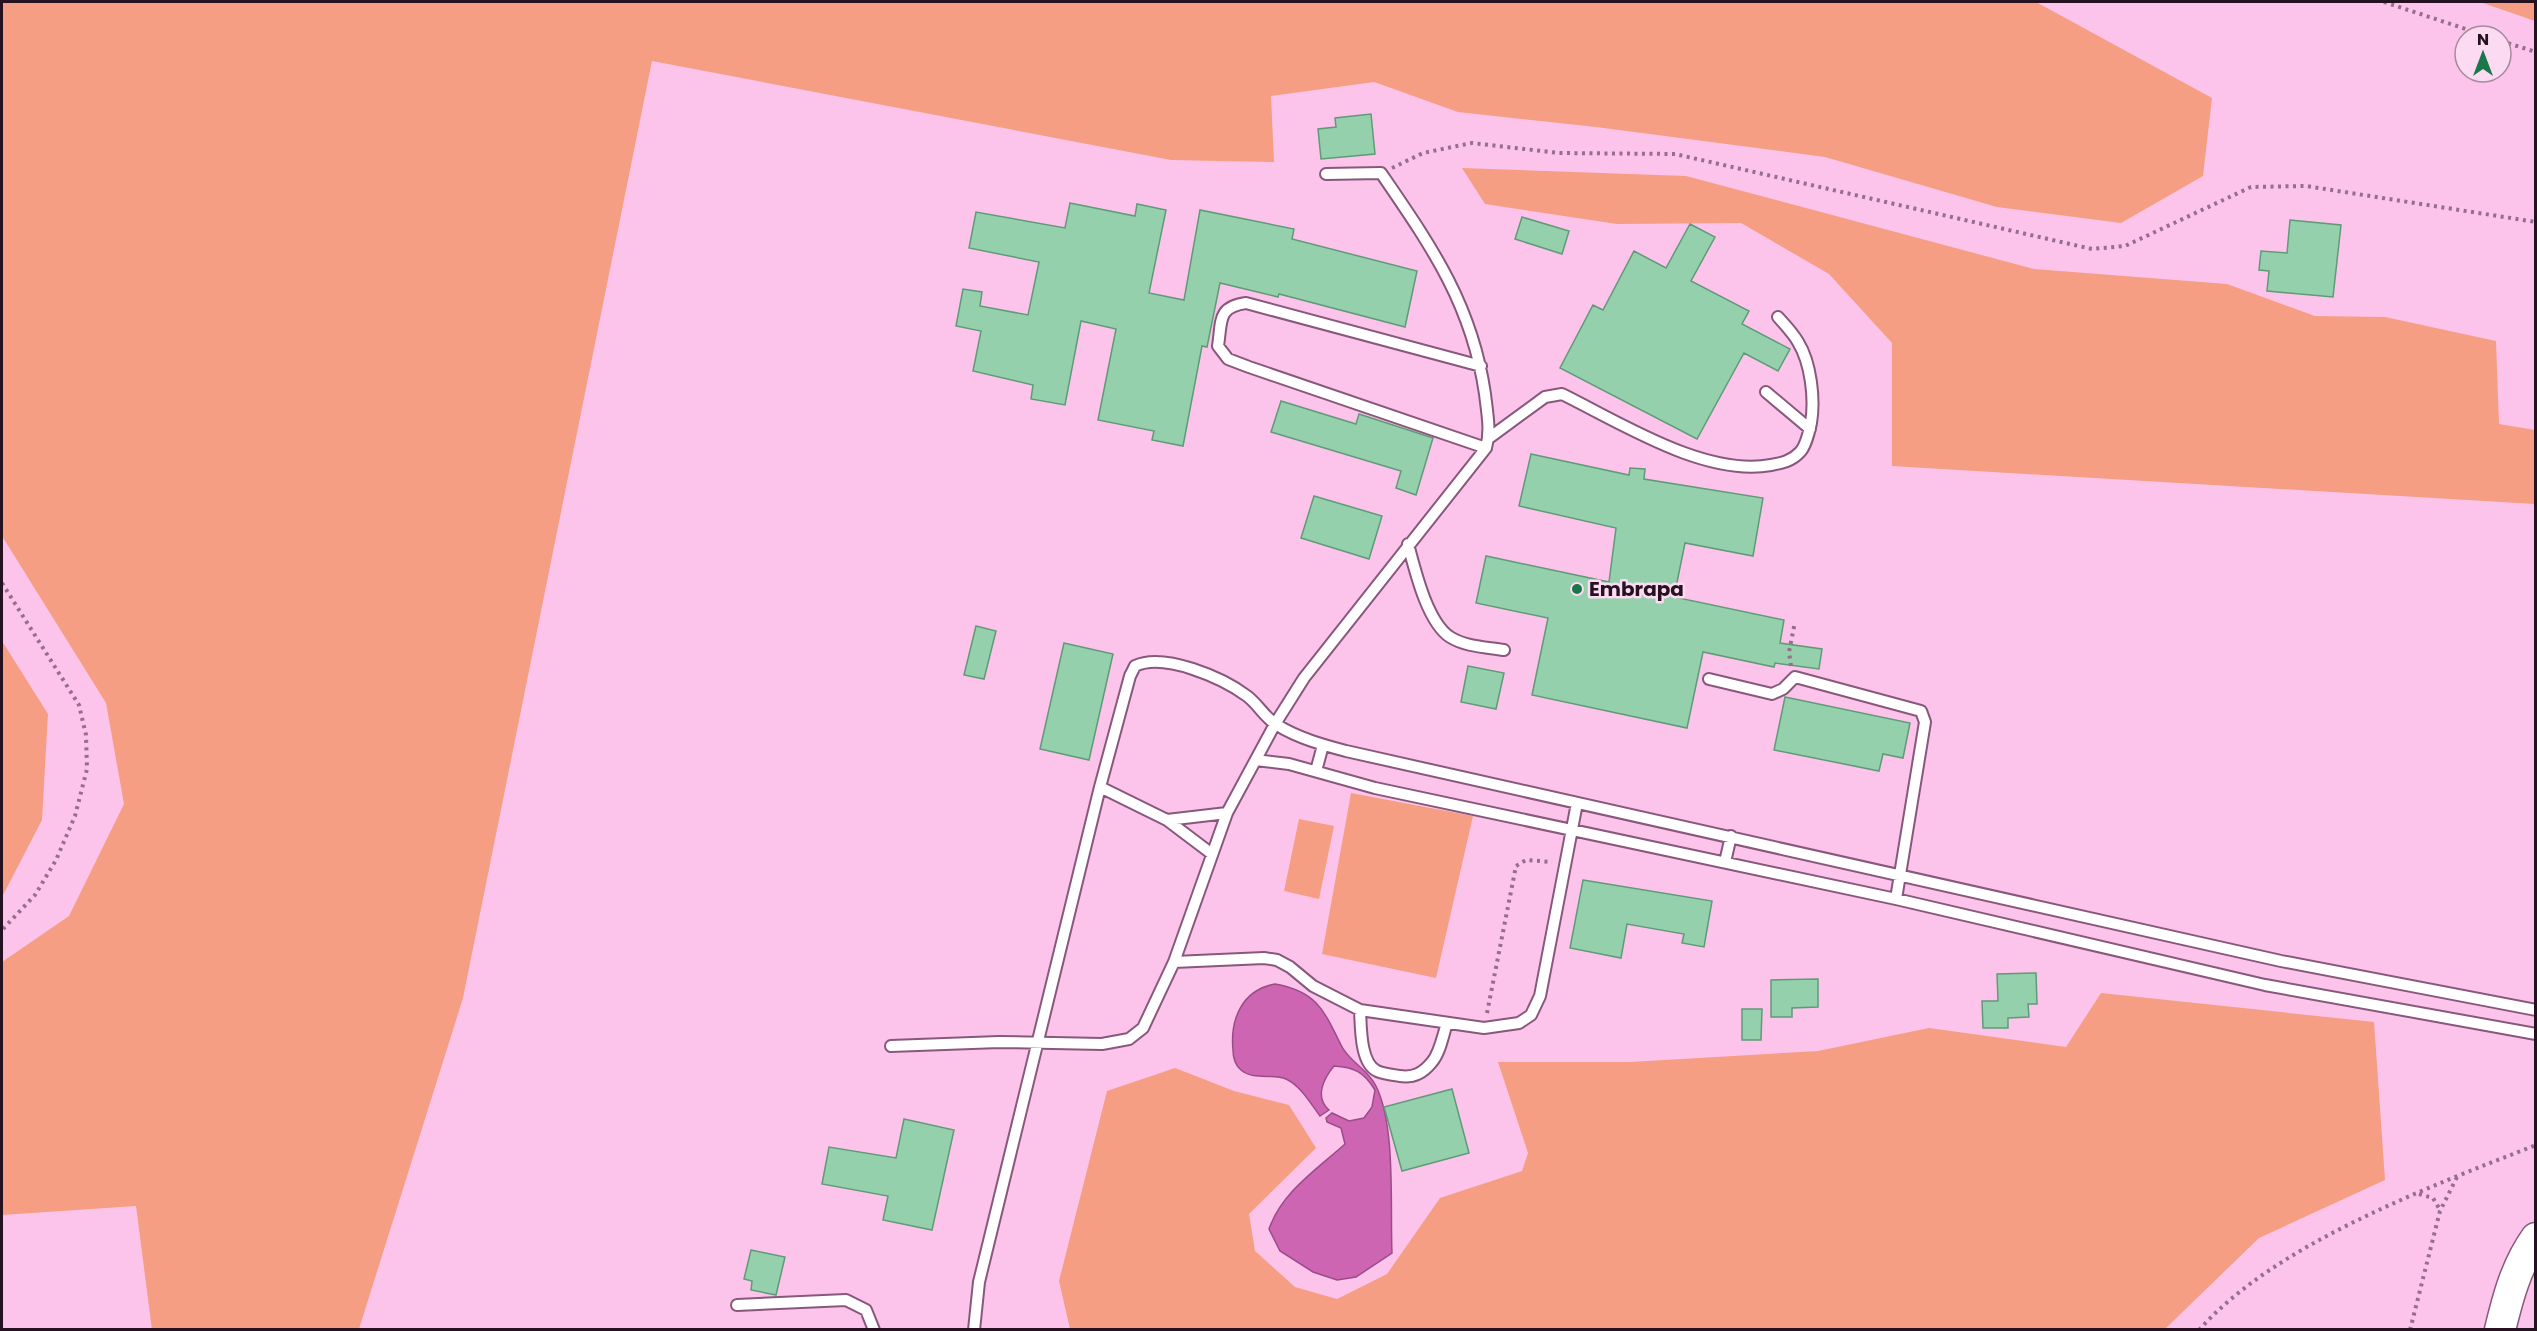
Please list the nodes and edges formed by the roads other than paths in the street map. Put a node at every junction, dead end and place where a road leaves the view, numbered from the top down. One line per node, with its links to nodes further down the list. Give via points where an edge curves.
1 (1326, 174): 3 (lane, via 1382,173 1466,312)
2 (1778, 317): 5 (lane, via 1799,343 1806,361 1812,394)
3 (1481, 366): 6 (lane); 6 (lane, via 1246,303 1231,305 1223,313 1218,346 1228,359 1249,367)
4 (1766, 392): 5 (lane)
5 (1810, 429): 6 (lane, via 1801,451 1792,460 1735,467 1697,459 1562,394 1553,394 1545,396)
6 (1487, 443): 7 (lane)
7 (1408, 544): 8 (lane, via 1422,591 1437,623 1448,636 1465,644); 10 (lane, via 1304,678)
8 (1504, 650)
9 (1709, 679): 22 (lane, via 1772,694 1795,677 1921,711 1925,722)
10 (1275, 724): 11 (lane); 12 (lane); 14 (lane, via 1249,697 1230,685 1200,671 1144,662 1135,666 1130,676)
11 (1323, 745): 13 (lane); 15 (lane)
12 (1256, 760): 13 (lane); 16 (lane)
13 (1316, 771): 18 (lane, via 1375,788)
14 (1100, 787): 17 (lane); 29 (lane)
15 (1577, 802): 18 (lane); 19 (lane)
16 (1227, 813): 17 (lane); 20 (lane)
17 (1167, 820): 20 (lane)
18 (1572, 828): 21 (lane); 27 (lane, via 1537,1008 1520,1023 1484,1028)
19 (1731, 836): 21 (lane); 22 (lane)
20 (1212, 854): 24 (lane)
21 (1725, 862): 23 (lane)
22 (1900, 874): 23 (lane); 26 (lane, via 2281,962)
23 (1896, 899): 28 (lane, via 2265,985)
24 (1174, 963): 25 (lane, via 1276,960 1313,986); 29 (lane, via 1150,1018 1129,1039 1102,1044)
25 (1360, 1010): 27 (lane); 27 (lane, via 1361,1034 1373,1068 1409,1078 1434,1060)
26 (2535, 1010)
27 (1447, 1023)
28 (2535, 1034)
29 (1037, 1044): 30 (lane); 34 (lane, via 979,1282)
30 (891, 1046)
31 (2535, 1238): 35 (main road, via 2523,1255)
32 (737, 1305): 33 (lane, via 846,1300 866,1310)
33 (874, 1329)
34 (974, 1329)
35 (2500, 1329)

